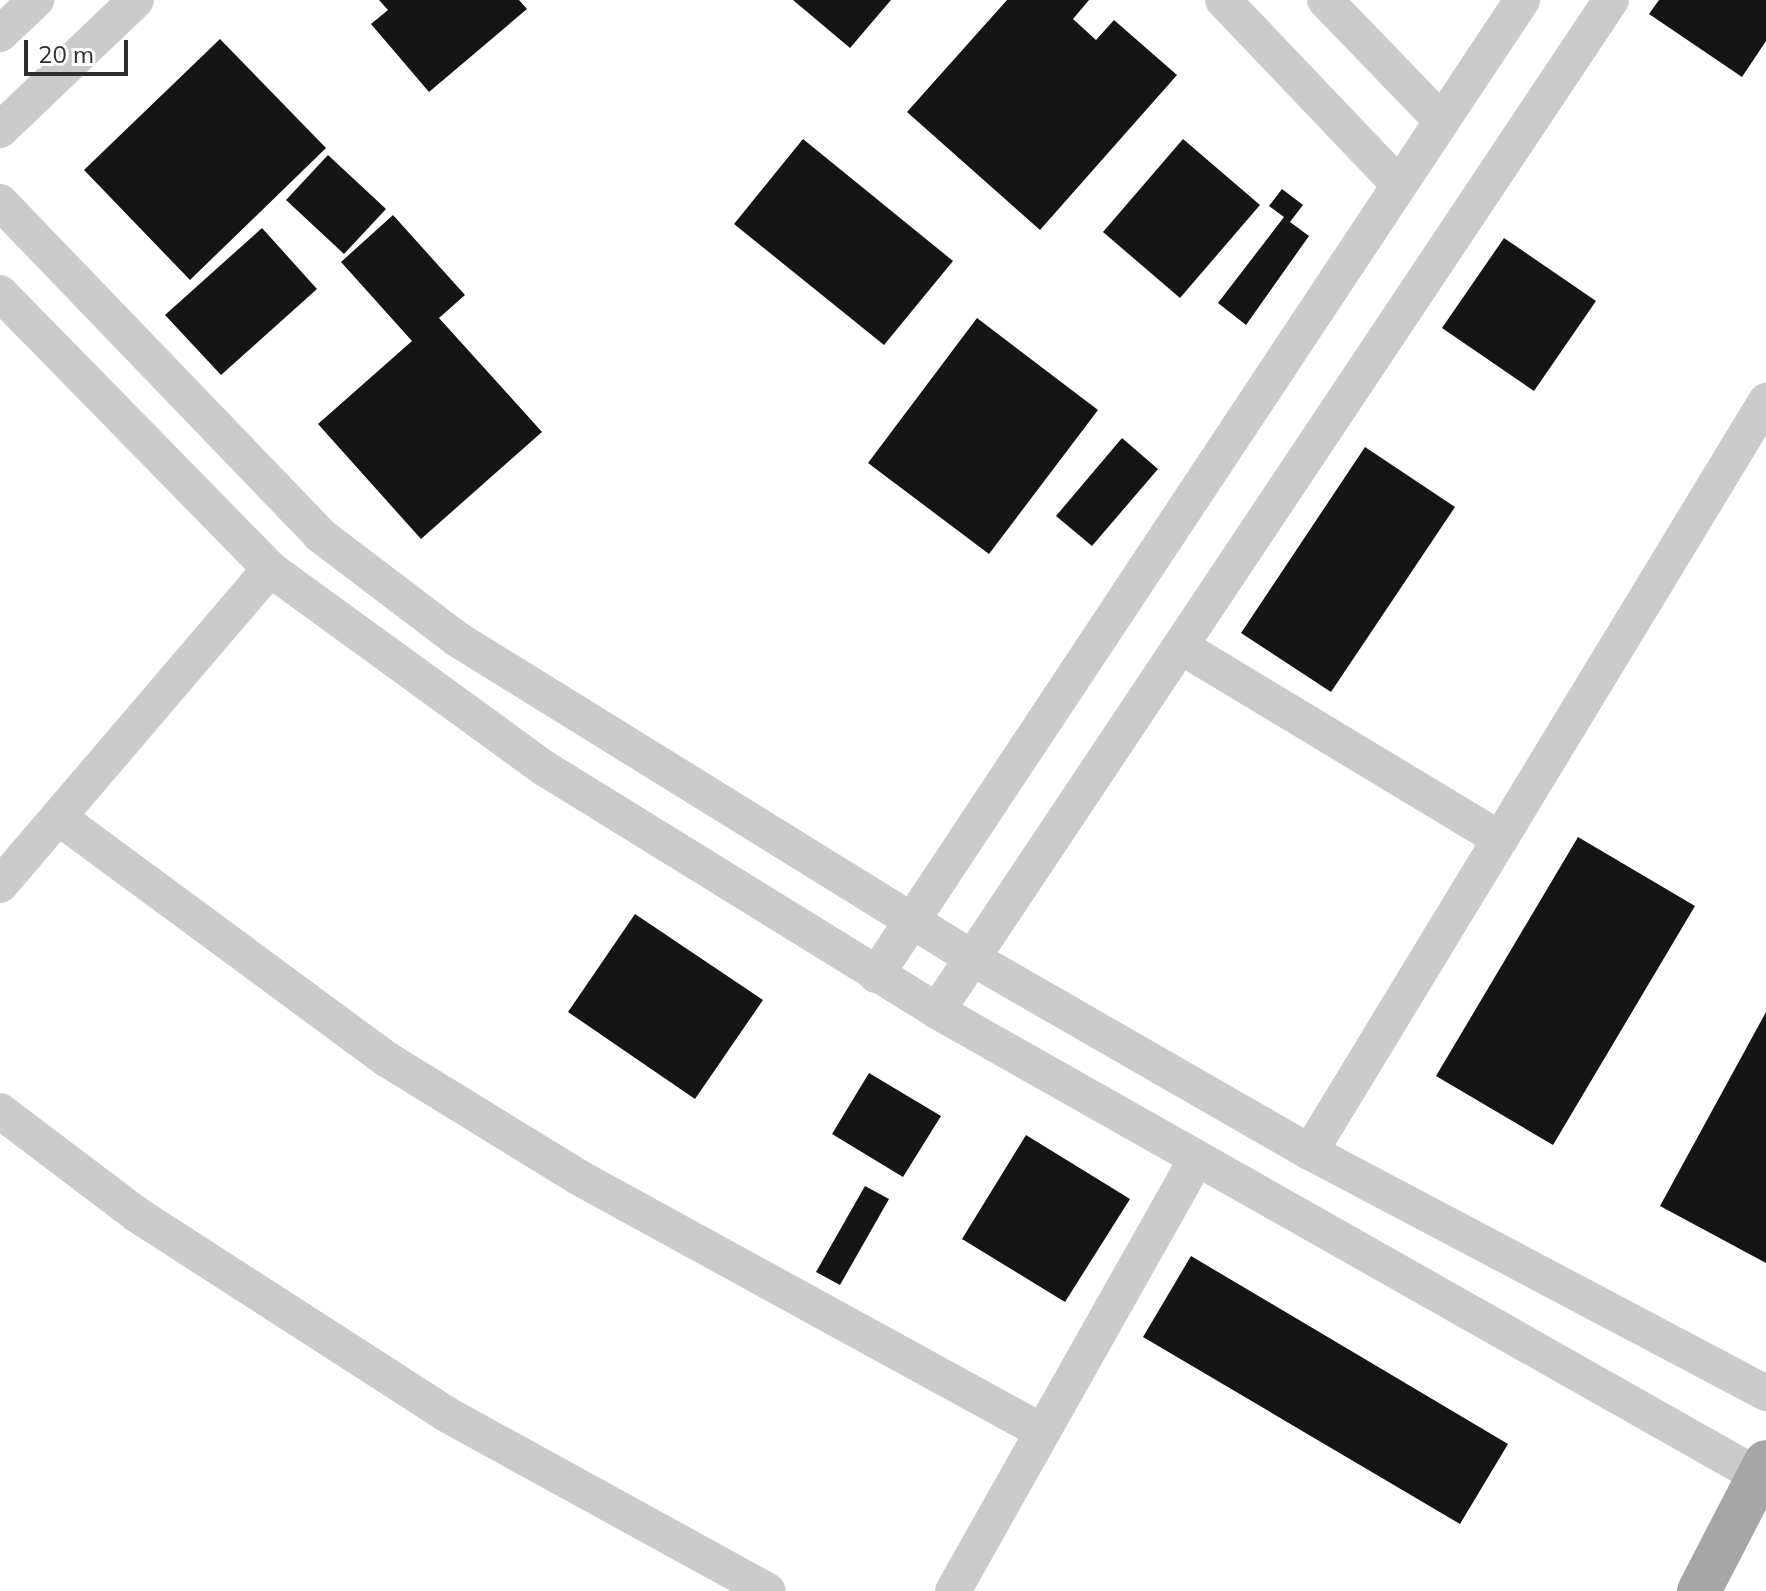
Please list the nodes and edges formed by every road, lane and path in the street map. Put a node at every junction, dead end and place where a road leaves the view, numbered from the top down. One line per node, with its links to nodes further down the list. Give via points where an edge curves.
1 (36, 0): 7 (street)
2 (136, 0): 9 (street)
3 (1223, 0): 10 (street)
4 (1325, 0): 8 (street)
5 (1522, 0): 8 (street)
6 (1611, 0): 15 (street)
7 (0, 34)
8 (1441, 120): 10 (street)
9 (0, 130)
10 (1398, 184): 19 (street)
11 (0, 202): 19 (street, via 320,535 457,639)
12 (0, 293): 14 (street)
13 (1766, 401): 17 (street)
14 (270, 569): 16 (street); 21 (street, via 544,768)
15 (1180, 646): 17 (street); 20 (street)
16 (58, 817): 18 (street); 27 (street, via 388,1060 578,1177)
17 (1500, 839): 24 (street)
18 (0, 885)
19 (911, 922): 20 (street); 21 (street)
20 (972, 958): 22 (street); 24 (street)
21 (876, 975): 22 (street)
22 (937, 1011): 25 (street)
23 (0, 1111): 29 (street, via 136,1214 446,1414)
24 (1310, 1152): 26 (street)
25 (1196, 1160): 27 (street); 28 (street)
26 (1766, 1393)
27 (1043, 1432): 30 (street)
28 (1762, 1469): 31 (main road)
29 (768, 1591)
30 (953, 1591)
31 (1699, 1591)

